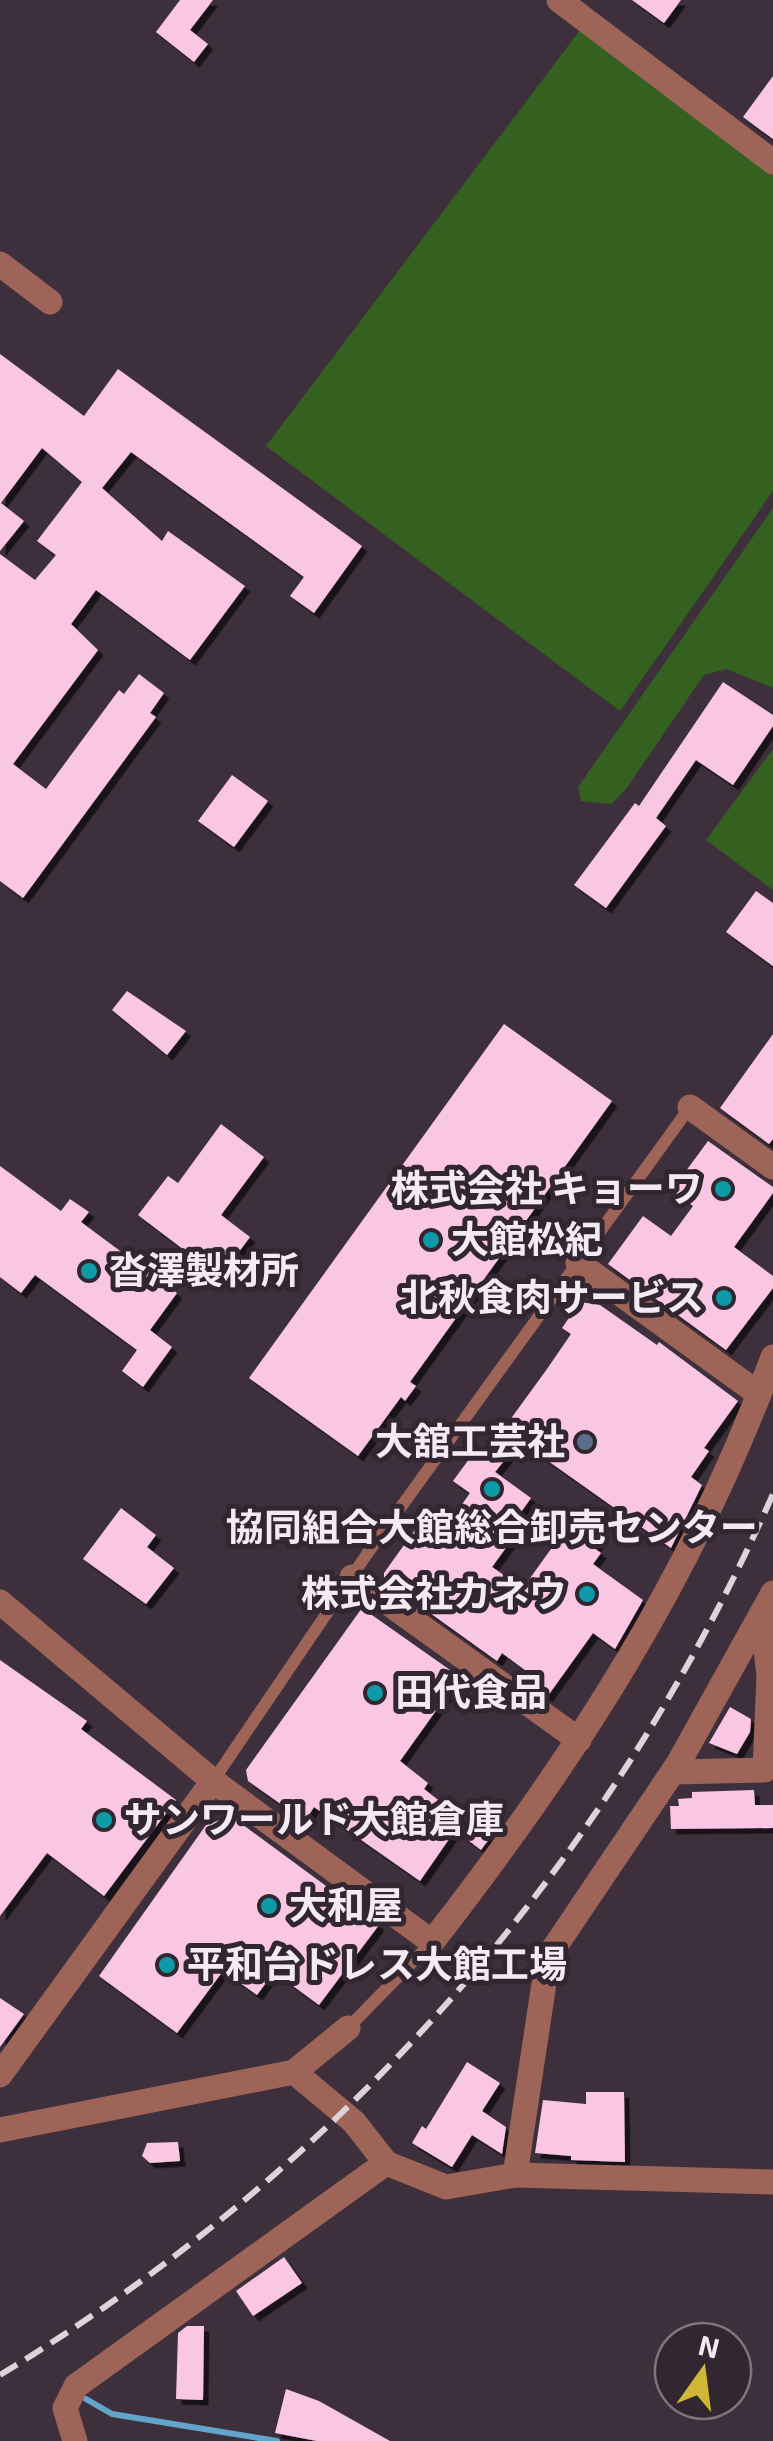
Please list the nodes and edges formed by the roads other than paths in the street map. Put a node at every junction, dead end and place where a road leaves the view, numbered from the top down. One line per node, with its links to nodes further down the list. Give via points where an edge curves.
1 (573, 4): 2 (street)
2 (773, 162)
3 (0, 264): 4 (street)
4 (50, 302)
5 (690, 1108): 6 (street); 7 (lane)
6 (773, 1167)
7 (578, 1262): 9 (street); 10 (lane)
8 (773, 1358): 9 (street)
9 (760, 1394): 13 (street, via 676,1580)
10 (352, 1577): 13 (street); 15 (lane)
11 (0, 1602): 15 (street)
12 (767, 1604): 14 (street); 14 (street, via 765,1770)
13 (579, 1740): 16 (street)
14 (673, 1772): 22 (street, via 548,1958)
15 (212, 1780): 16 (street); 19 (street)
16 (432, 1942): 17 (lane)
17 (348, 2028): 18 (street)
18 (294, 2072): 20 (street); 21 (street, via 354,2122)
19 (0, 2075)
20 (0, 2130)
21 (386, 2162): 22 (street, via 446,2188); 24 (street, via 76,2386 65,2408)
22 (515, 2175): 23 (street)
23 (773, 2182)
24 (76, 2441)

